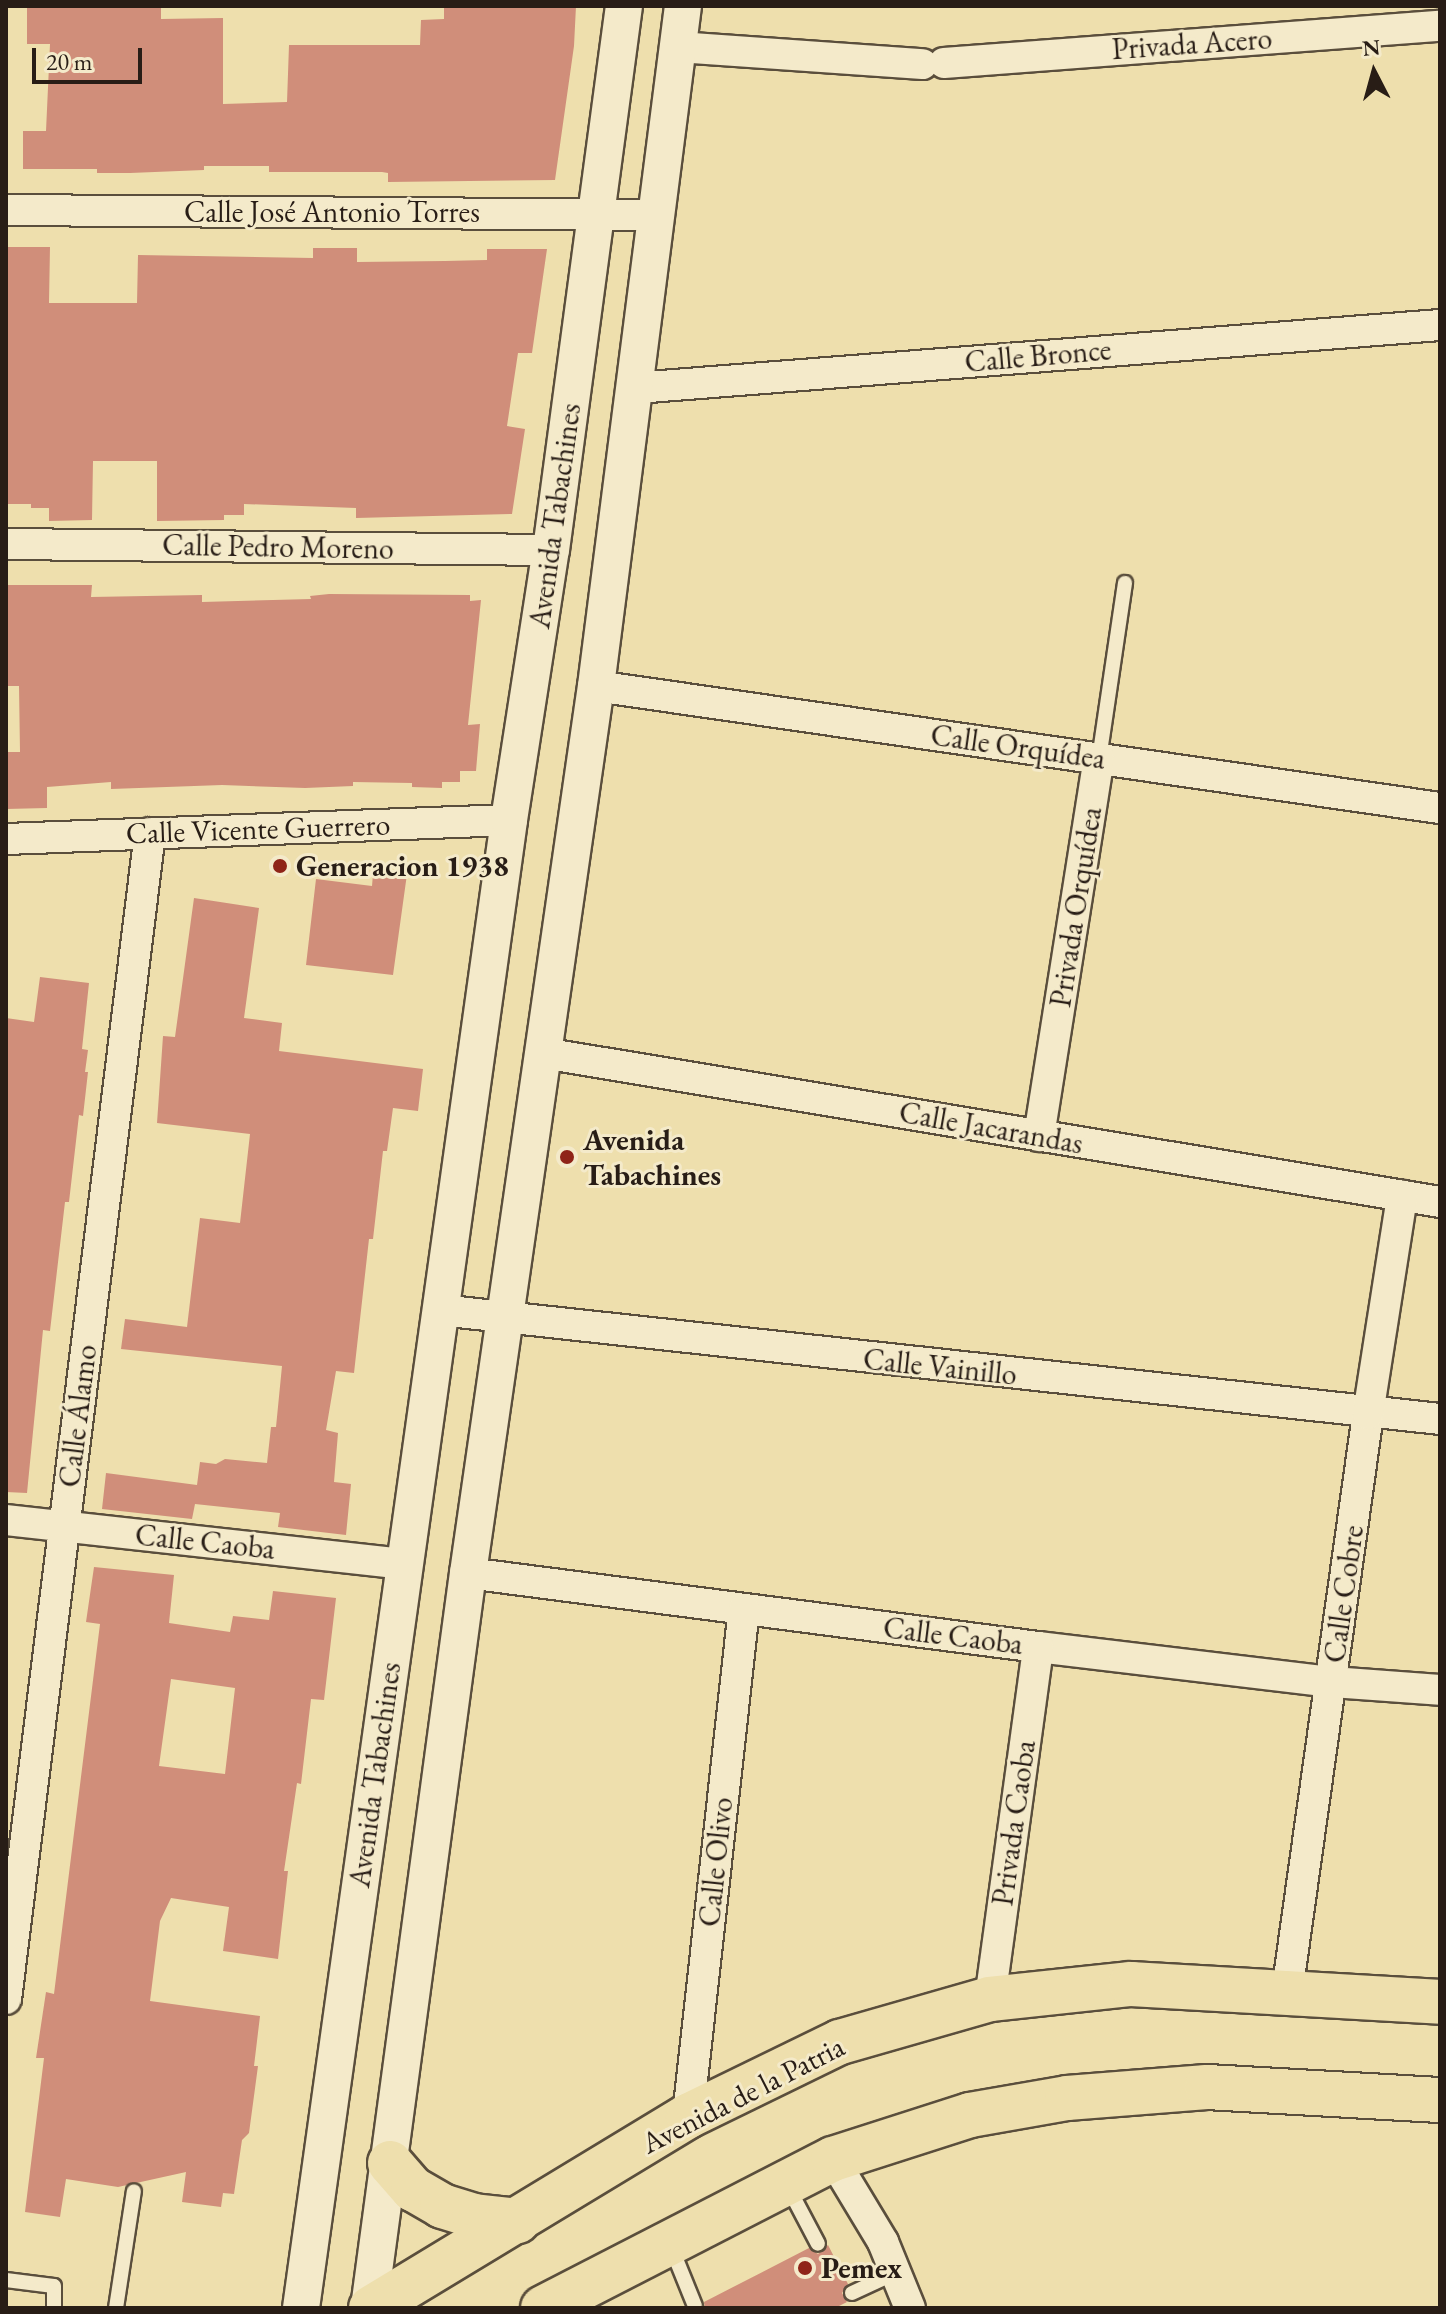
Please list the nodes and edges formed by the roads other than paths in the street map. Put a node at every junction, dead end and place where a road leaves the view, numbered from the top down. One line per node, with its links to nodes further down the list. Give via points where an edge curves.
1 (624, 6): 6 (street, Avenida Tabachines)
2 (683, 6): 4 (street, Avenida Tabachines)
3 (1440, 26): 4 (street, Privada Acero, via 933,63)
4 (678, 47): 7 (street, Avenida Tabachines)
5 (6, 210): 6 (street, Calle José Antonio Torres)
6 (596, 214): 7 (street, Calle José Antonio Torres); 11 (street, Avenida Tabachines)
7 (658, 215): 9 (street, Avenida Tabachines)
8 (1440, 325): 9 (street, Calle Bronce)
9 (636, 388): 13 (street, Avenida Tabachines)
10 (6, 544): 11 (street, Calle Pedro Moreno)
11 (551, 550): 16 (street, Avenida Tabachines)
12 (1125, 583): 14 (lane, Privada Orquídea)
13 (596, 686): 14 (street, Calle Orquídea); 19 (street, Avenida Tabachines)
14 (1099, 759): 15 (street, Calle Orquídea); 20 (street, Privada Orquídea)
15 (1440, 808)
16 (509, 820): 17 (street, Calle Vicente Guerrero); 23 (street, Avenida Tabachines)
17 (150, 833): 18 (street, Calle Vicente Guerrero); 28 (street, Calle Álamo)
18 (6, 839)
19 (543, 1053): 20 (street, Calle Jacarandas); 24 (street, Avenida Tabachines)
20 (1039, 1136): 21 (street, Calle Jacarandas)
21 (1402, 1196): 22 (street, Calle Jacarandas); 25 (street, Calle Cobre)
22 (1440, 1202)
23 (440, 1310): 24 (street, Calle Vainillo); 29 (street, Avenida Tabachines)
24 (504, 1319): 25 (street, Calle Vainillo); 30 (street, Avenida Tabachines)
25 (1368, 1414): 26 (street, Calle Vainillo); 33 (street, Calle Cobre)
26 (1440, 1419)
27 (6, 1520): 28 (street, Calle Caoba)
28 (64, 1527): 29 (street, Calle Caoba); 36 (street, Calle Álamo)
29 (404, 1564): 55 (street, Avenida Tabachines)
30 (468, 1573): 31 (street, Calle Caoba); 42 (street, Avenida Tabachines)
31 (744, 1609): 32 (street, Calle Caoba); 40 (street, Calle Olivo)
32 (1038, 1647): 33 (street, Calle Caoba); 37 (street, Privada Caoba)
33 (1332, 1682): 34 (street, Calle Caoba); 35 (street, Calle Cobre)
34 (1440, 1690)
35 (1287, 1992): 37 (main road, Avenida de la Patria, via 1131,1984); 38 (main road, Avenida de la Patria)
36 (6, 1999)
37 (990, 1999): 40 (main road, Avenida de la Patria, via 840,2042)
38 (1440, 2002)
39 (1440, 2100): 41 (main road, via 1207,2087 1067,2098 970,2115)
40 (688, 2116): 45 (main road, Avenida de la Patria)
41 (833, 2159): 43 (main road); 48 (street, via 883,2242)
42 (390, 2163): 45 (main road, via 413,2189 442,2206); 56 (street, Avenida Tabachines)
43 (786, 2183): 46 (main road); 47 (lane)
44 (134, 2191): 54 (lane)
45 (518, 2221): 56 (main road, Avenida de la Patria)
46 (670, 2244): 51 (main road); 52 (lane)
47 (818, 2244)
48 (895, 2273): 50 (lane); 58 (street)
49 (6, 2280): 53 (lane, via 54,2286)
50 (852, 2293)
51 (591, 2298): 57 (main road)
52 (695, 2306)
53 (54, 2308)
54 (116, 2308)
55 (301, 2308)
56 (370, 2308)
57 (543, 2308)
58 (910, 2308)

